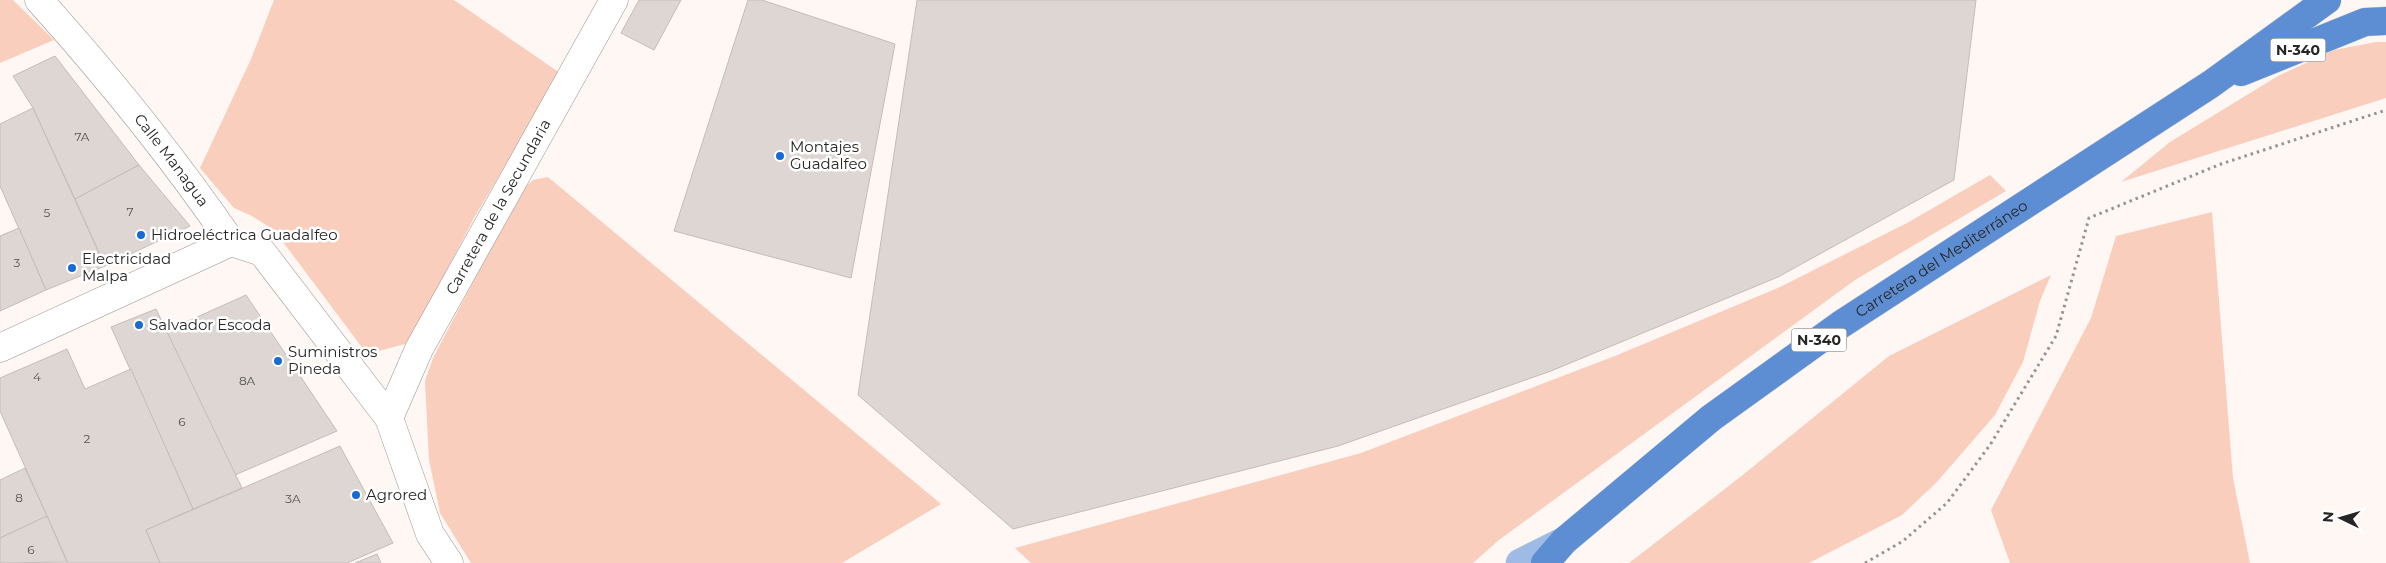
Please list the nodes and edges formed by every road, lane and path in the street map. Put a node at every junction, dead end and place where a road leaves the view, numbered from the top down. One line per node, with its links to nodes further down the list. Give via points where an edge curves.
1 (39, 0): 7 (street, Calle Managua, via 83,49 196,190)
2 (614, 0): 9 (street, Carretera de la Secundaria, via 419,349)
3 (2327, 0): 5 (highway, Carretera del Mediterráneo / N-340)
4 (2386, 21): 5 (highway, Carretera del Mediterráneo / N-340, via 2365,22)
5 (2211, 84): 10 (highway, Carretera del Mediterráneo / N-340, via 1840,325 1711,418)
6 (2386, 110): 14 (path, via 2221,164 2089,218 2056,336 1990,445 1947,503 1903,541)
7 (231, 242): 8 (street); 9 (street, via 262,252)
8 (0, 348)
9 (389, 418): 11 (street, via 430,534)
10 (1564, 541): 12 (main road); 13 (highway, Carretera del Mediterráneo / N-340)
11 (448, 563)
12 (1520, 563)
13 (1544, 563)
14 (1865, 563)

